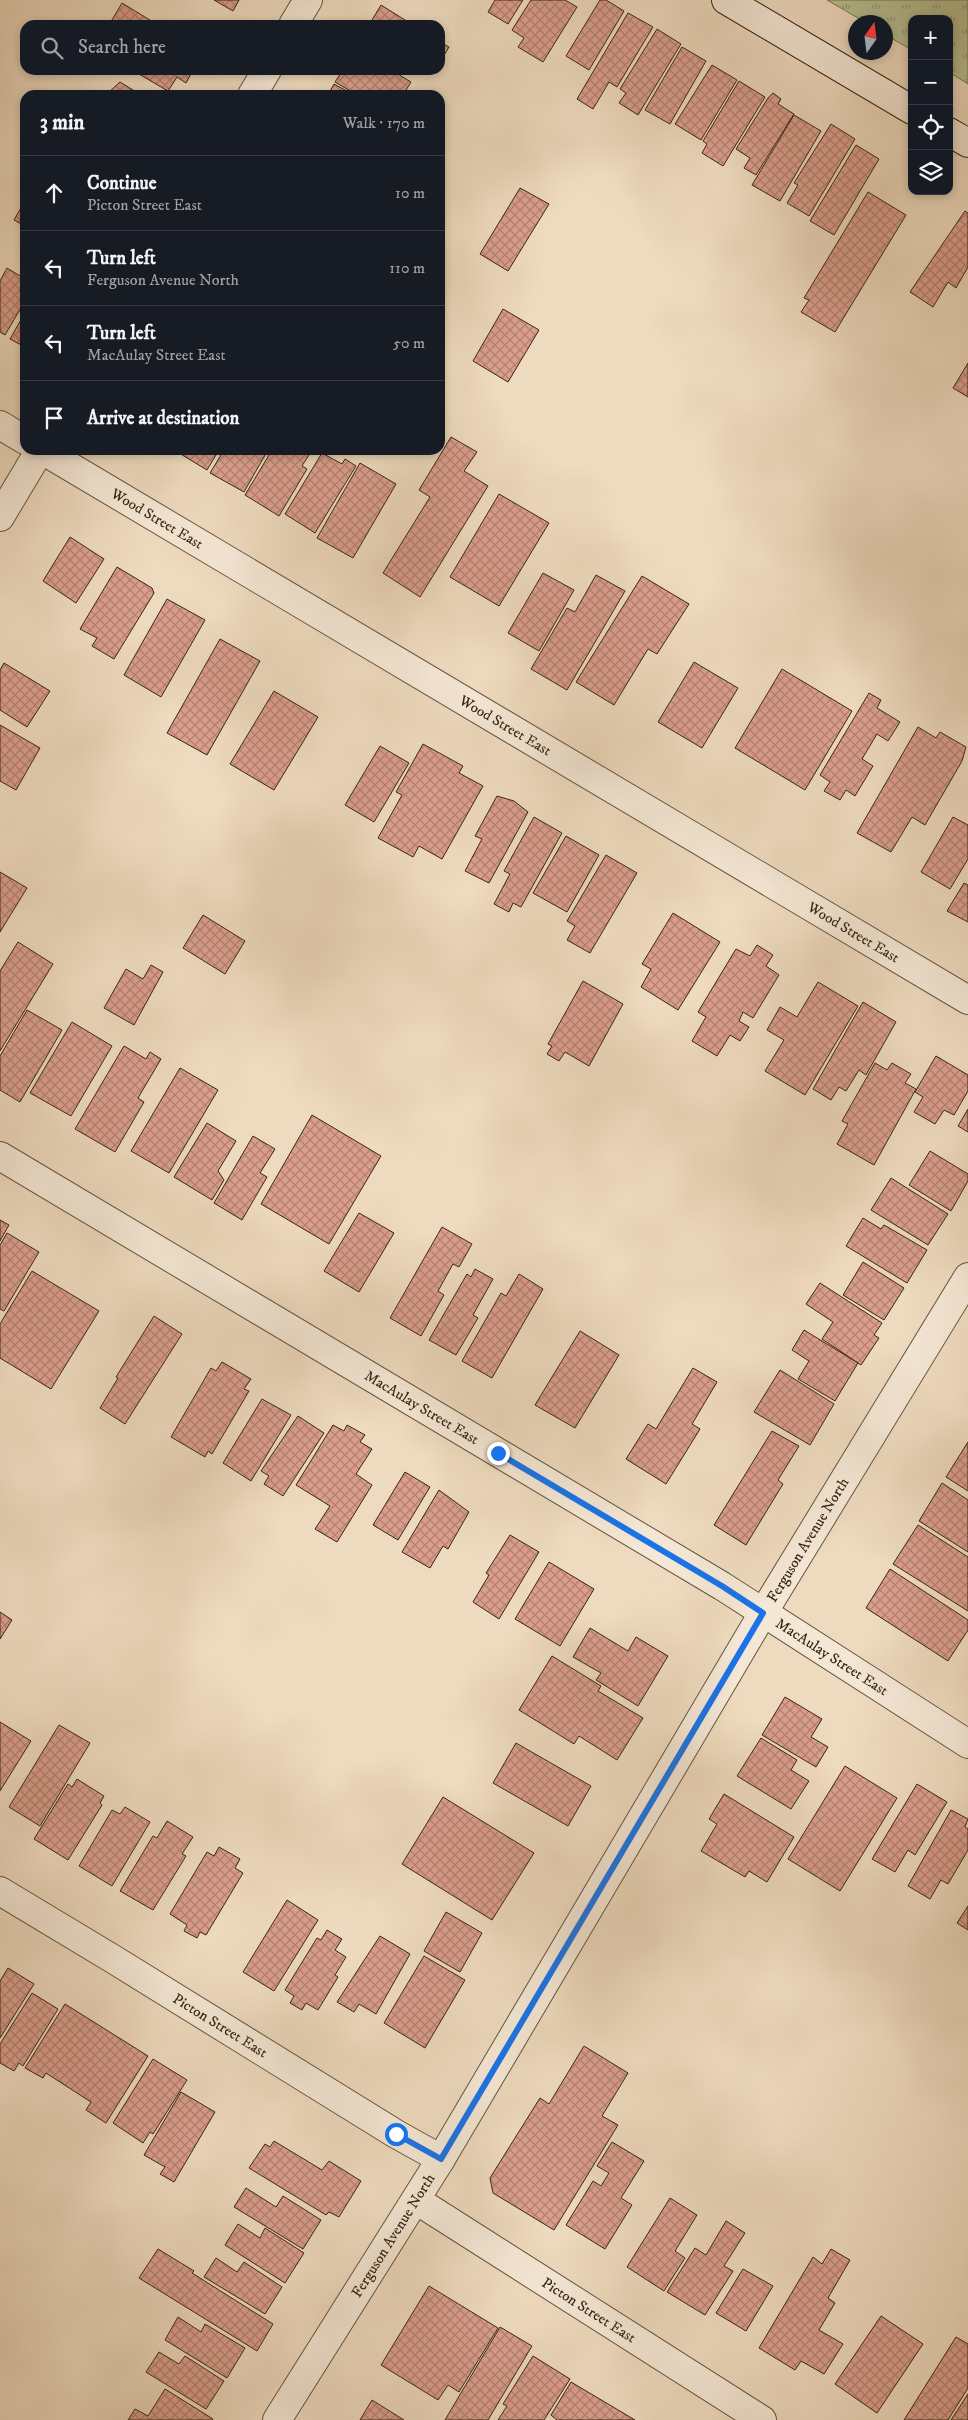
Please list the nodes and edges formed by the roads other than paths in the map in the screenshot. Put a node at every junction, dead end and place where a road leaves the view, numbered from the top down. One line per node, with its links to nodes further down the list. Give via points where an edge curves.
1 (308, 0): 3 (street)
2 (726, 0): 6 (street)
3 (297, 20)
4 (264, 75): 5 (street)
5 (255, 90)
6 (908, 108)
7 (953, 134): 8 (street)
8 (968, 143)
9 (0, 425): 10 (street)
10 (20, 437)
11 (38, 455): 13 (street)
12 (49, 455): 14 (street, Wood Street East)
13 (0, 517)
14 (968, 1000)
15 (0, 1156): 17 (street, MacAulay Street East)
16 (968, 1277): 17 (street, Ferguson Avenue North)
17 (763, 1613): 18 (street, MacAulay Street East); 20 (street, Ferguson Avenue North)
18 (968, 1744)
19 (0, 1891): 20 (street, Picton Street East)
20 (441, 2159): 21 (street, Ferguson Avenue North)
21 (416, 2200): 22 (street, Ferguson Avenue North); 23 (street, Picton Street East)
22 (277, 2420)
23 (762, 2420)

